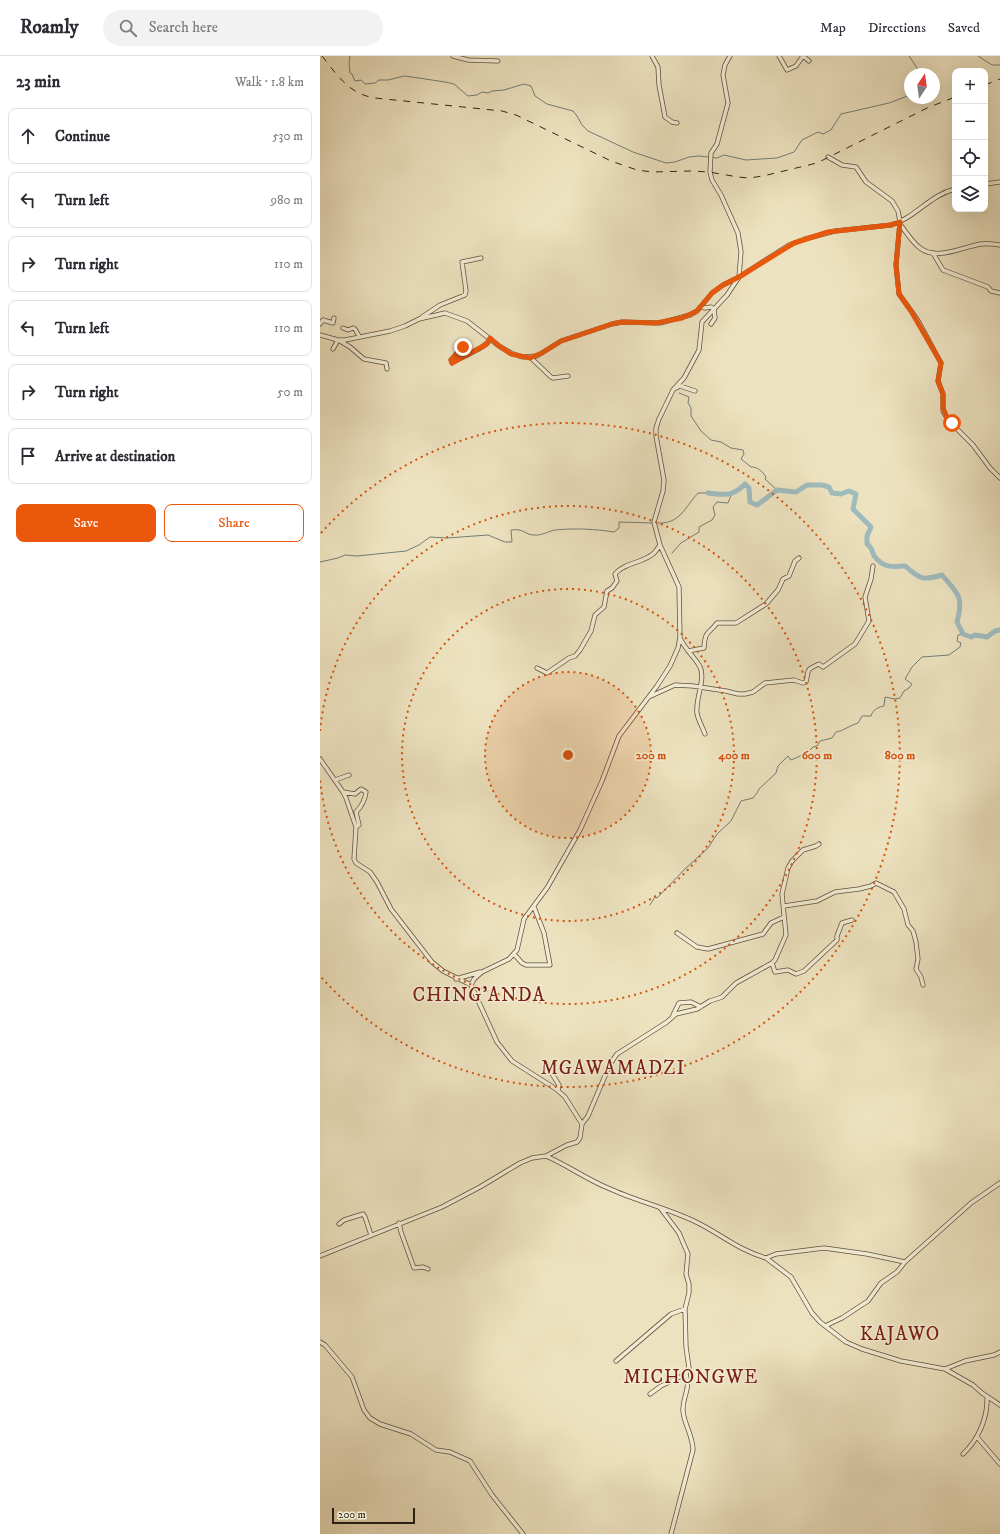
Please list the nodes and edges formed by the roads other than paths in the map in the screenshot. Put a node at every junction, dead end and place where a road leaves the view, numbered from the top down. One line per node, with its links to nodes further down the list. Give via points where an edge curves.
1 (453, 56): 5 (street, via 468,60)
2 (652, 56): 7 (street, via 658,66 665,117)
3 (730, 56): 16 (street, via 723,75 728,103 717,144 711,153 711,178 738,233 741,252)
4 (779, 56): 6 (street, via 787,70 796,66 803,56)
5 (498, 61)
6 (809, 61)
7 (677, 123)
8 (828, 157): 12 (street, via 842,165 856,167 869,185 892,201 898,211)
9 (1000, 182): 10 (street)
10 (988, 184)
11 (952, 190): 12 (street, via 940,194)
12 (900, 223): 14 (street, via 918,246 926,252); 16 (street, via 828,232 805,239 790,245); 36 (street, via 896,265 899,294 941,363 938,381 943,394 943,411 948,420)
13 (1000, 245): 14 (street, via 981,244)
14 (933, 253): 17 (street, via 943,270)
15 (481, 258): 21 (street, via 462,262 467,292 465,295 440,305)
16 (739, 277): 18 (street, via 716,290); 19 (street)
17 (1000, 293)
18 (700, 307): 19 (street); 31 (street, via 690,315 660,323 612,324 561,341)
19 (714, 309): 23 (street, via 715,318); 34 (street, via 702,322 699,350 684,378)
20 (334, 318): 22 (street, via 333,323 323,320)
21 (419, 319): 26 (street, via 399,328); 27 (street, via 447,314 467,321)
22 (320, 324)
23 (711, 324)
24 (343, 328): 26 (street, via 355,329)
25 (320, 335): 28 (street)
26 (359, 336): 28 (street)
27 (490, 338): 29 (street, via 487,344 452,363 451,360); 31 (street, via 511,354)
28 (339, 340): 30 (street); 32 (street, via 364,359 386,363)
29 (463, 347)
30 (333, 350)
31 (530, 358): 33 (street, via 550,377)
32 (387, 369)
33 (568, 376)
34 (673, 390): 35 (street, via 680,386); 37 (street, via 656,428 664,480 655,523)
35 (695, 392)
36 (1000, 478)
37 (660, 545): 40 (street, via 679,587); 42 (street, via 654,554 624,567 616,574 617,581 607,591 604,607 595,615 587,640 575,656 547,673)
38 (798, 558): 41 (street, via 789,576 782,579 778,590 766,604 736,623 717,623 704,637 704,648)
39 (874, 566): 43 (street, via 865,597 869,621 855,644 823,667 818,664 808,670 806,682 794,680 766,683 745,694)
40 (680, 637): 41 (street); 44 (street, via 671,664)
41 (688, 651): 43 (street, via 700,667)
42 (537, 668)
43 (700, 687): 44 (street, via 675,685); 45 (street, via 697,714)
44 (650, 696): 53 (street, via 619,736 580,830)
45 (705, 734)
46 (320, 759): 48 (street)
47 (349, 775): 48 (street)
48 (335, 780): 49 (street)
49 (343, 792): 50 (street); 50 (street, via 355,794 361,789 366,792 363,805 356,812 359,825)
50 (356, 827): 60 (street, via 356,863 370,872 391,909 432,962)
51 (819, 844): 52 (street, via 803,850 788,868 782,894)
52 (784, 906): 54 (street); 62 (street, via 817,901 835,892 876,883 891,889 901,902 908,925 915,937 918,959 916,969)
53 (534, 907): 57 (street, via 524,920); 57 (street, via 544,933 550,965 526,965)
54 (784, 917): 56 (street, via 771,923 763,934 708,950 697,947); 58 (street, via 786,938)
55 (852, 920): 58 (street, via 842,923 837,940 804,971 796,974 788,970 775,972)
56 (677, 933)
57 (514, 954): 59 (street)
58 (772, 963): 63 (street, via 736,983 723,997)
59 (482, 972): 60 (street); 61 (street)
60 (456, 979): 61 (street)
61 (471, 985): 66 (street, via 502,1050 519,1066)
62 (923, 985)
63 (701, 1007): 64 (street); 64 (street, via 691,1002 679,1003)
64 (673, 1015): 67 (street, via 667,1022 617,1054)
65 (546, 1064): 66 (street, via 559,1085)
66 (558, 1090): 67 (street)
67 (582, 1124): 68 (street, via 579,1141)
68 (546, 1156): 70 (street, via 609,1189); 71 (street, via 520,1163 457,1200)
69 (1000, 1183): 76 (street, via 971,1203)
70 (661, 1208): 75 (street); 78 (street, via 679,1233 688,1254 686,1274 689,1293)
71 (399, 1223): 73 (street); 77 (street, via 414,1268)
72 (339, 1224): 73 (street, via 363,1214)
73 (371, 1235): 74 (street)
74 (320, 1256)
75 (766, 1258): 76 (street, via 776,1254 820,1248); 79 (street, via 791,1277 812,1313)
76 (906, 1262): 79 (street, via 881,1283 868,1301)
77 (428, 1269)
78 (685, 1309): 82 (street, via 672,1314); 84 (street, via 689,1364)
79 (825, 1326): 83 (street, via 846,1342 877,1354)
80 (320, 1342): 91 (street, via 352,1377 364,1410 370,1418 411,1434 436,1450 450,1452 470,1461 492,1495)
81 (1000, 1352): 83 (street)
82 (616, 1361)
83 (945, 1369): 86 (street, via 973,1385)
84 (686, 1374): 85 (street, via 667,1382); 92 (street, via 688,1382 683,1412 693,1450)
85 (650, 1394)
86 (987, 1397): 87 (street); 88 (street, via 982,1428)
87 (1000, 1405)
88 (977, 1437): 89 (street); 90 (street)
89 (963, 1454)
90 (1000, 1464)
91 (523, 1534)
92 (671, 1534)

